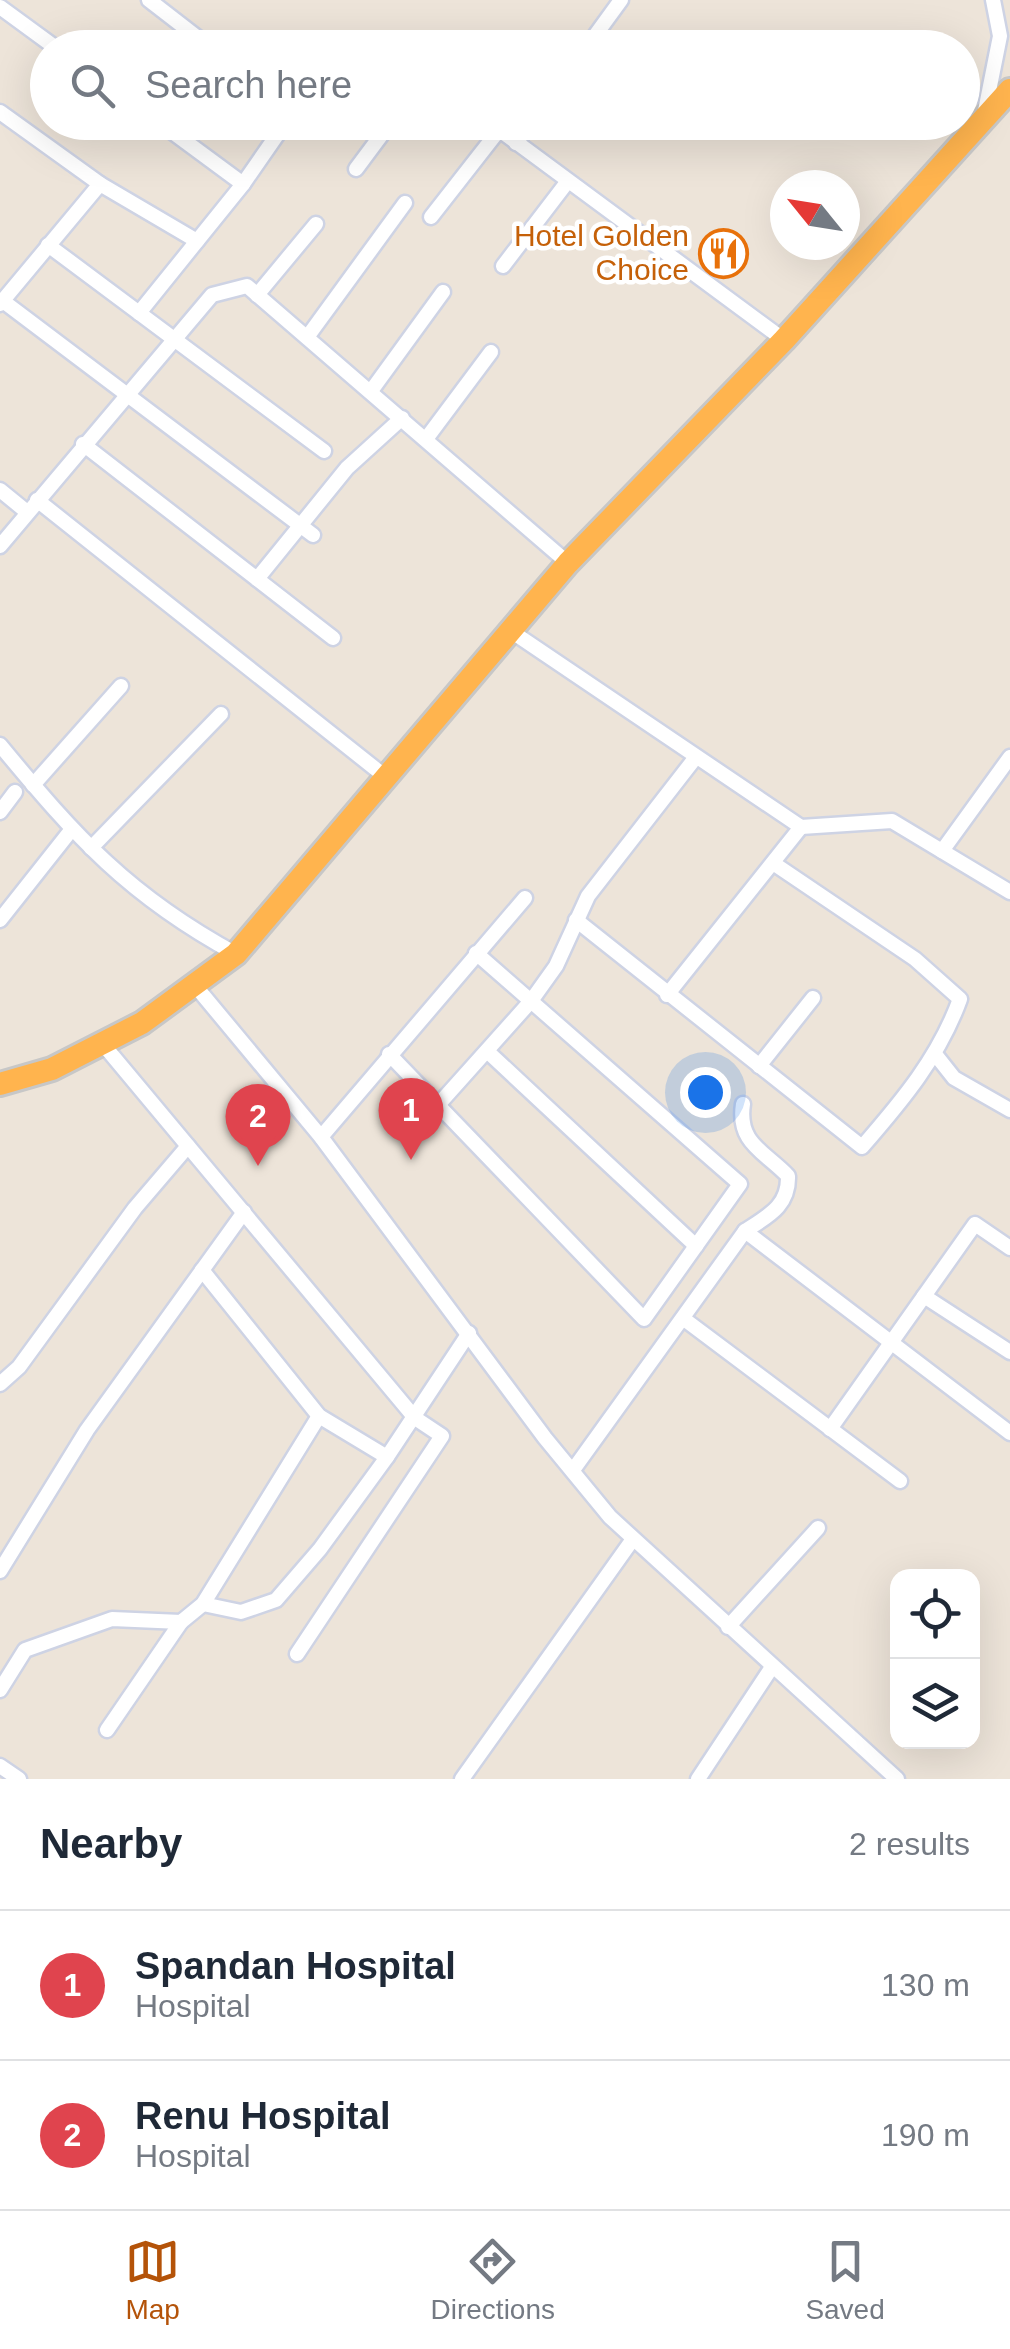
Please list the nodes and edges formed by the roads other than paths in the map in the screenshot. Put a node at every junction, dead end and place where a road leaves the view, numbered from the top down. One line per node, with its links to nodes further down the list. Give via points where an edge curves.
1 (149, 0): 6 (street)
2 (622, 0): 7 (street)
3 (993, 0): 11 (street, via 999,48)
4 (0, 6): 5 (street)
5 (32, 30)
6 (188, 30)
7 (600, 30)
8 (1010, 90): 11 (highway)
9 (1010, 99): 11 (street)
10 (0, 112): 13 (street)
11 (983, 117): 12 (highway)
12 (980, 120)
13 (30, 134)
14 (39, 140): 25 (street)
15 (183, 140): 26 (street)
16 (274, 140): 26 (street)
17 (378, 140): 23 (street)
18 (484, 140): 28 (street)
19 (512, 140): 22 (street)
20 (518, 140): 22 (street)
21 (962, 140): 39 (highway)
22 (516, 143): 24 (street)
23 (356, 169)
24 (568, 181): 32 (street); 39 (street)
25 (100, 184): 30 (street); 31 (street)
26 (243, 184): 30 (street)
27 (405, 204): 37 (street)
28 (431, 217)
29 (316, 224): 34 (street)
30 (198, 241): 36 (street)
31 (48, 245): 35 (street); 36 (street)
32 (502, 266)
33 (443, 292): 41 (street)
34 (257, 294): 37 (street); 38 (street, via 246,286 212,295)
35 (2, 303): 42 (street)
36 (139, 313): 38 (street)
37 (308, 336): 41 (street)
38 (174, 340): 42 (street); 46 (street)
39 (784, 340): 51 (highway)
40 (491, 352): 44 (street)
41 (371, 392): 43 (street)
42 (126, 395): 45 (street); 49 (street)
43 (402, 418): 44 (street); 49 (street, via 347,468)
44 (426, 439): 51 (street)
45 (84, 444): 48 (street); 52 (street)
46 (324, 451)
47 (0, 490): 48 (street)
48 (32, 506): 50 (street); 60 (street)
49 (307, 532): 52 (street)
50 (0, 546)
51 (568, 563): 53 (highway)
52 (257, 579): 54 (street)
53 (511, 631): 58 (street); 60 (highway)
54 (333, 638)
55 (121, 686): 61 (street)
56 (221, 714): 66 (street)
57 (0, 745): 61 (street)
58 (696, 757): 64 (street); 72 (street)
59 (1010, 757): 67 (street)
60 (387, 778): 74 (highway)
61 (33, 785): 65 (street)
62 (15, 792): 63 (street)
63 (0, 812)
64 (801, 828): 67 (street, via 892,822); 68 (street)
65 (72, 829): 66 (street); 71 (street)
66 (91, 848): 74 (street, via 134,891)
67 (942, 852): 69 (street)
68 (773, 863): 76 (street); 82 (street, via 915,959 960,999)
69 (1010, 892)
70 (525, 898): 73 (street)
71 (0, 920)
72 (576, 920): 76 (street); 78 (street, via 556,966)
73 (476, 953): 78 (street); 81 (street)
74 (236, 954): 75 (highway)
75 (194, 983): 79 (highway, via 142,1023); 88 (street)
76 (667, 994): 83 (street)
77 (813, 998): 83 (street)
78 (530, 1001): 80 (street); 92 (street, via 740,1184)
79 (102, 1043): 84 (highway, via 52,1069); 89 (street)
80 (488, 1052): 86 (street); 92 (street)
81 (389, 1054): 86 (street); 88 (street)
82 (935, 1054): 83 (street, via 862,1147); 87 (street, via 954,1078)
83 (759, 1066)
84 (0, 1084)
85 (742, 1104): 91 (street, via 740,1124 749,1144 788,1176 777,1210)
86 (438, 1105): 92 (street, via 644,1319)
87 (1010, 1110)
88 (322, 1136): 97 (street)
89 (188, 1146): 90 (street); 100 (street)
90 (244, 1212): 94 (street); 102 (street)
91 (746, 1232): 96 (street); 98 (street)
92 (696, 1246)
93 (1010, 1248): 95 (street, via 974,1224)
94 (202, 1270): 101 (street); 110 (street, via 86,1430)
95 (924, 1296): 98 (street); 99 (street)
96 (684, 1319): 103 (street); 106 (street)
97 (469, 1333): 102 (street); 106 (street)
98 (891, 1342): 103 (street); 104 (street)
99 (1010, 1352)
100 (0, 1384)
101 (318, 1416): 105 (street); 111 (street)
102 (415, 1418): 105 (street); 114 (street, via 442,1436)
103 (830, 1428): 107 (street)
104 (1010, 1433)
105 (387, 1457): 111 (street, via 276,1600 241,1612)
106 (573, 1470): 109 (street)
107 (900, 1481)
108 (818, 1528): 113 (street)
109 (633, 1539): 113 (street); 120 (street)
110 (0, 1571)
111 (203, 1604): 112 (street)
112 (181, 1622): 116 (street, via 112,1619 25,1650); 117 (street)
113 (728, 1627): 115 (street)
114 (297, 1654)
115 (772, 1666): 121 (street); 122 (street)
116 (0, 1690)
117 (107, 1730)
118 (0, 1766): 119 (street)
119 (19, 1779)
120 (462, 1779)
121 (698, 1779)
122 (898, 1779)

